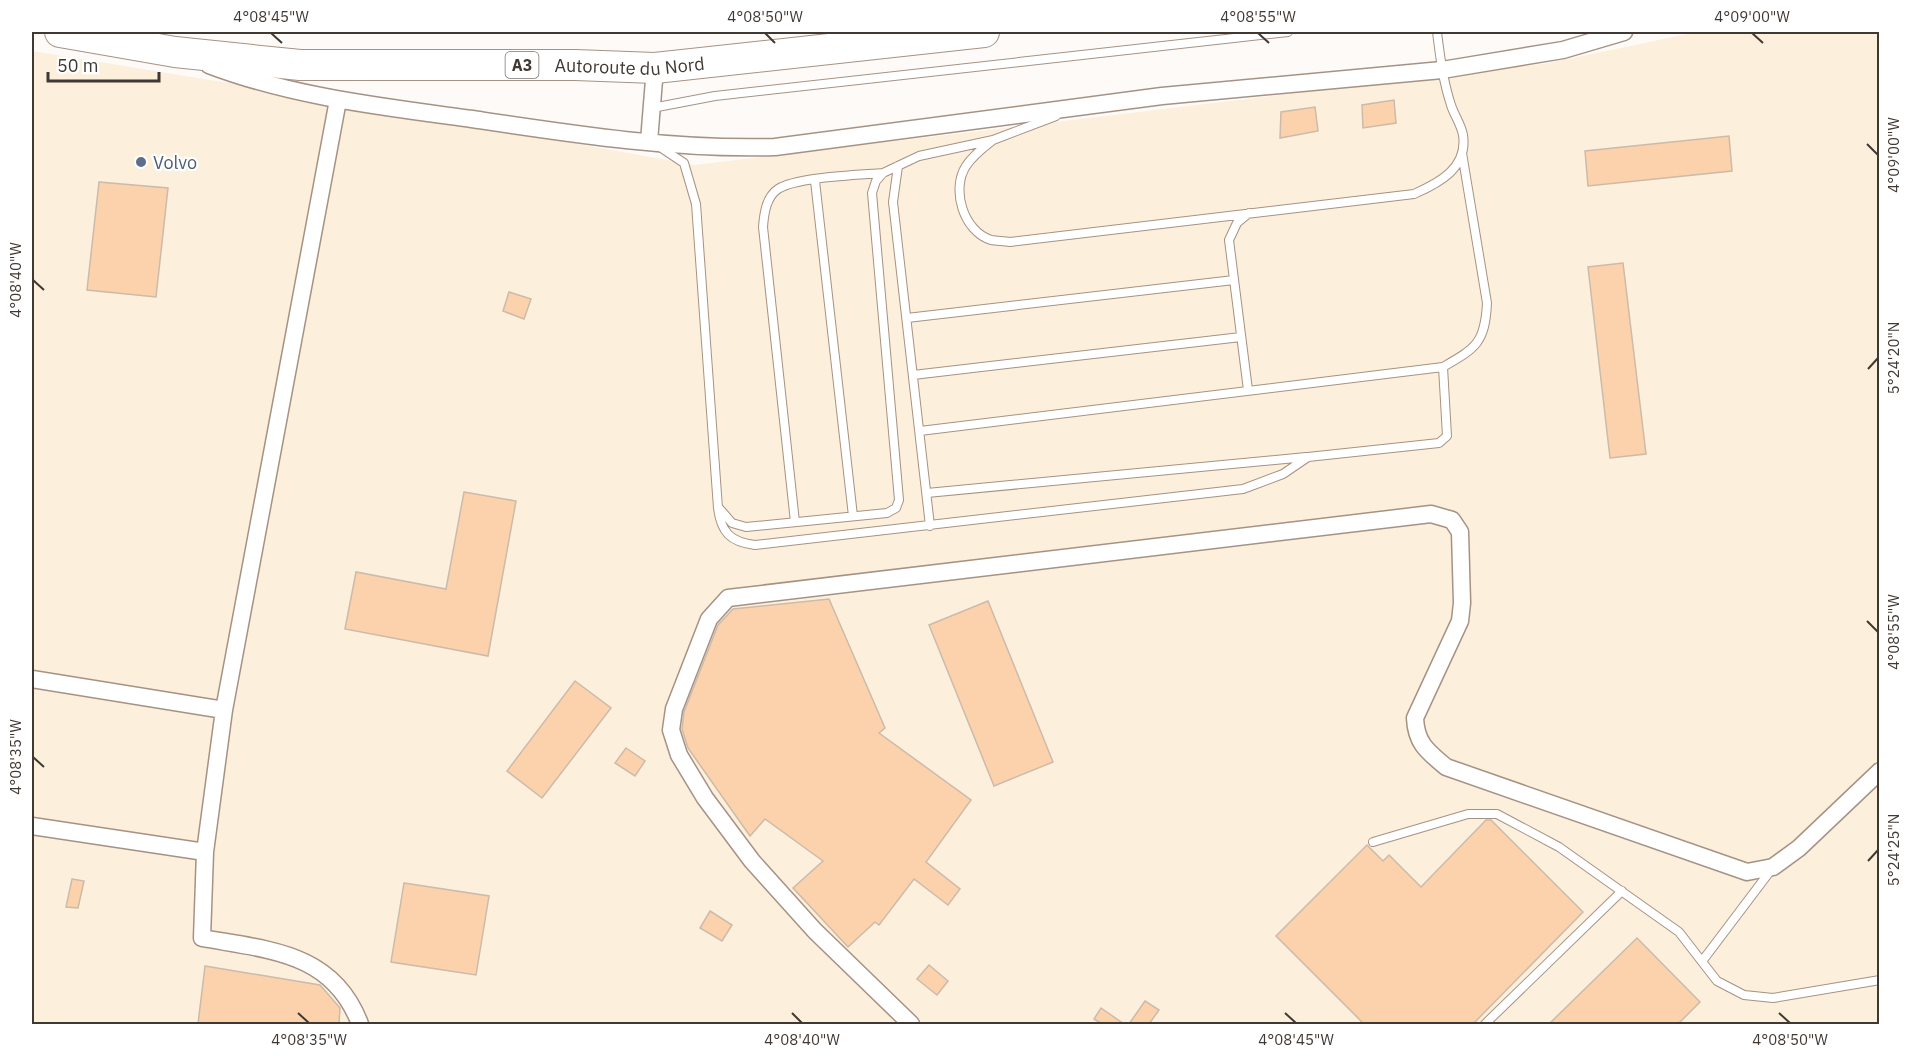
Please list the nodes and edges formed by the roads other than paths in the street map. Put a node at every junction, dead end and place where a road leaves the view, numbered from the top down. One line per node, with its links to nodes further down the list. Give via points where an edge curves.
1 (60, 32): 6 (highway, Autoroute du Nord / A3)
2 (984, 32): 7 (highway, Autoroute du Nord / A3)
3 (1288, 32): 11 (lane, via 715,96)
4 (1437, 32): 8 (lane)
5 (1624, 32): 8 (street, via 1563,50)
6 (175, 52): 7 (highway, Autoroute du Nord / A3, via 300,65); 9 (street, via 235,75)
7 (655, 68): 11 (street)
8 (1442, 70): 10 (street); 14 (lane, via 1463,137)
9 (338, 100): 13 (street, via 586,136); 33 (street)
10 (1085, 105): 12 (lane); 13 (street, via 775,147 732,148)
11 (652, 108): 13 (street)
12 (993, 140): 15 (lane, via 919,156); 18 (lane, via 966,166 958,186 962,210 990,240 1010,242)
13 (649, 141): 28 (lane, via 684,163 696,204)
14 (1462, 153): 18 (lane, via 1440,183 1414,194); 22 (lane, via 1487,303 1486,328 1466,354)
15 (898, 166): 16 (lane); 20 (lane, via 893,202)
16 (883, 173): 17 (lane); 29 (lane, via 872,193 899,500 896,508 887,513)
17 (815, 181): 29 (lane); 30 (lane, via 794,183 778,190 765,211 763,227)
18 (1249, 213): 19 (lane, via 1237,223 1229,240)
19 (1234, 280): 20 (lane); 21 (lane)
20 (906, 318): 23 (lane)
21 (1241, 337): 23 (lane); 24 (lane)
22 (1443, 367): 24 (lane); 26 (lane, via 1447,436 1439,443)
23 (913, 375): 25 (lane)
24 (1248, 390): 25 (lane)
25 (920, 431): 27 (lane)
26 (1308, 457): 27 (lane); 31 (lane, via 1282,474 1243,489)
27 (927, 493): 31 (lane)
28 (718, 508): 30 (lane, via 732,523 746,528); 31 (lane, via 726,534 739,543 755,545)
29 (853, 516): 30 (lane)
30 (795, 522)
31 (930, 526)
32 (32, 679): 33 (street)
33 (224, 710): 37 (street)
34 (1880, 771): 38 (street, via 1799,848)
35 (32, 826): 37 (street)
36 (1373, 842): 39 (lane, via 1468,814 1497,814 1560,847)
37 (205, 852): 42 (street, via 202,938 262,949 308,963 336,982)
38 (1773, 867): 40 (lane); 43 (street, via 1747,872 1446,766 1428,752 1416,735 1415,718 1460,621 1462,603 1460,532 1452,520 1443,516 1431,514 728,598 709,619 674,709 671,730 679,755 752,861 815,931)
39 (1623, 891): 40 (lane, via 1679,932); 44 (lane)
40 (1703, 960): 41 (lane, via 1717,981 1744,995 1773,998)
41 (1880, 980)
42 (360, 1024)
43 (911, 1024)
44 (1485, 1024)

